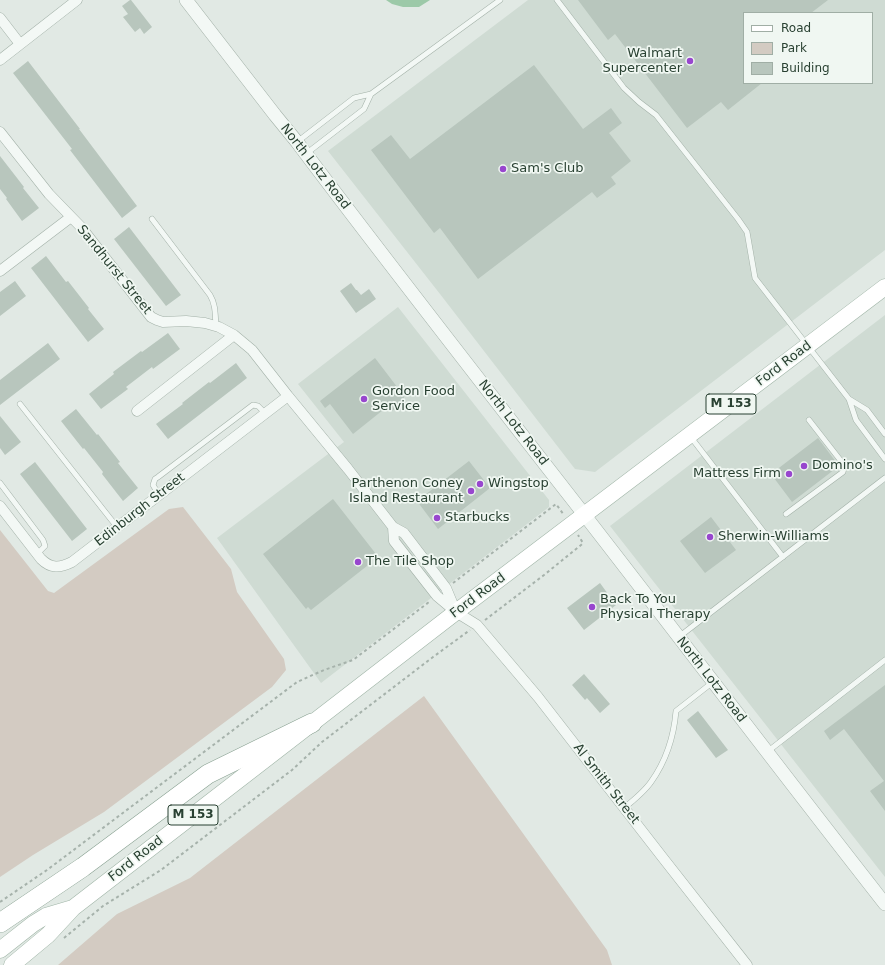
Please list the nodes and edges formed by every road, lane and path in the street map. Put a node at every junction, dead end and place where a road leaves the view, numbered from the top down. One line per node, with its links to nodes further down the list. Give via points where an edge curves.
1 (77, 0): 6 (street)
2 (186, 0): 10 (street, North Lotz Road)
3 (500, 0): 8 (lane)
4 (557, 0): 18 (lane, via 624,88 656,115 737,217 747,232 755,278)
5 (0, 18): 6 (street)
6 (20, 44): 7 (street)
7 (0, 60)
8 (371, 94): 10 (lane, via 354,98); 11 (lane, via 364,109)
9 (0, 132): 12 (street, Sandhurst Street, via 49,194)
10 (297, 142): 11 (street, North Lotz Road)
11 (306, 154): 33 (street, North Lotz Road)
12 (71, 217): 14 (street); 16 (street, Sandhurst Street, via 151,317 164,322 186,321)
13 (152, 219): 16 (lane, via 210,295 215,306)
14 (0, 271)
15 (885, 287): 18 (main road, Ford Road / M 153)
16 (216, 326): 17 (street, Sandhurst Street)
17 (234, 335): 19 (street, Sandhurst Street, via 252,350); 22 (street)
18 (808, 345): 20 (lane); 26 (main road, Ford Road / M 153)
19 (288, 396): 23 (street, Edinburgh Street); 37 (street, Sandhurst Street, via 393,527 394,541 437,596)
20 (849, 399): 25 (lane, via 867,410); 27 (lane, via 856,420)
21 (20, 404): 34 (lane)
22 (137, 411)
23 (265, 414): 30 (street, Edinburgh Street); 30 (lane, via 258,406 253,405 155,479 153,485)
24 (809, 420): 32 (lane, via 844,468 843,472)
25 (885, 434)
26 (690, 435): 33 (main road, Ford Road / M 153); 36 (lane)
27 (885, 459)
28 (885, 478): 36 (lane)
29 (0, 483): 35 (lane, via 43,540 45,546)
30 (159, 495): 34 (street, Edinburgh Street)
31 (0, 506): 35 (street, Edinburgh Street)
32 (786, 514)
33 (584, 515): 37 (main road, Ford Road / M 153); 38 (street, North Lotz Road)
34 (117, 527): 35 (street, Edinburgh Street, via 64,566 49,565)
35 (37, 554)
36 (784, 557): 38 (lane)
37 (456, 612): 41 (main road, Ford Road / M 153); 43 (street, Al Smith Street, via 477,625 538,697)
38 (678, 637): 40 (street, North Lotz Road)
39 (885, 660): 42 (lane)
40 (713, 682): 42 (street, North Lotz Road); 43 (lane, via 676,711 674,728 660,766 640,795)
41 (312, 723): 45 (main road, Ford Road / M 153); 46 (highway, via 208,774 83,867)
42 (767, 752): 44 (street, North Lotz Road)
43 (624, 808): 49 (street, Al Smith Street)
44 (885, 904)
45 (73, 908): 47 (main road, Ford Road / M 153, via 46,916); 48 (main road, Ford Road / M 153, via 48,935)
46 (0, 923)
47 (0, 950)
48 (12, 965)
49 (747, 965)

